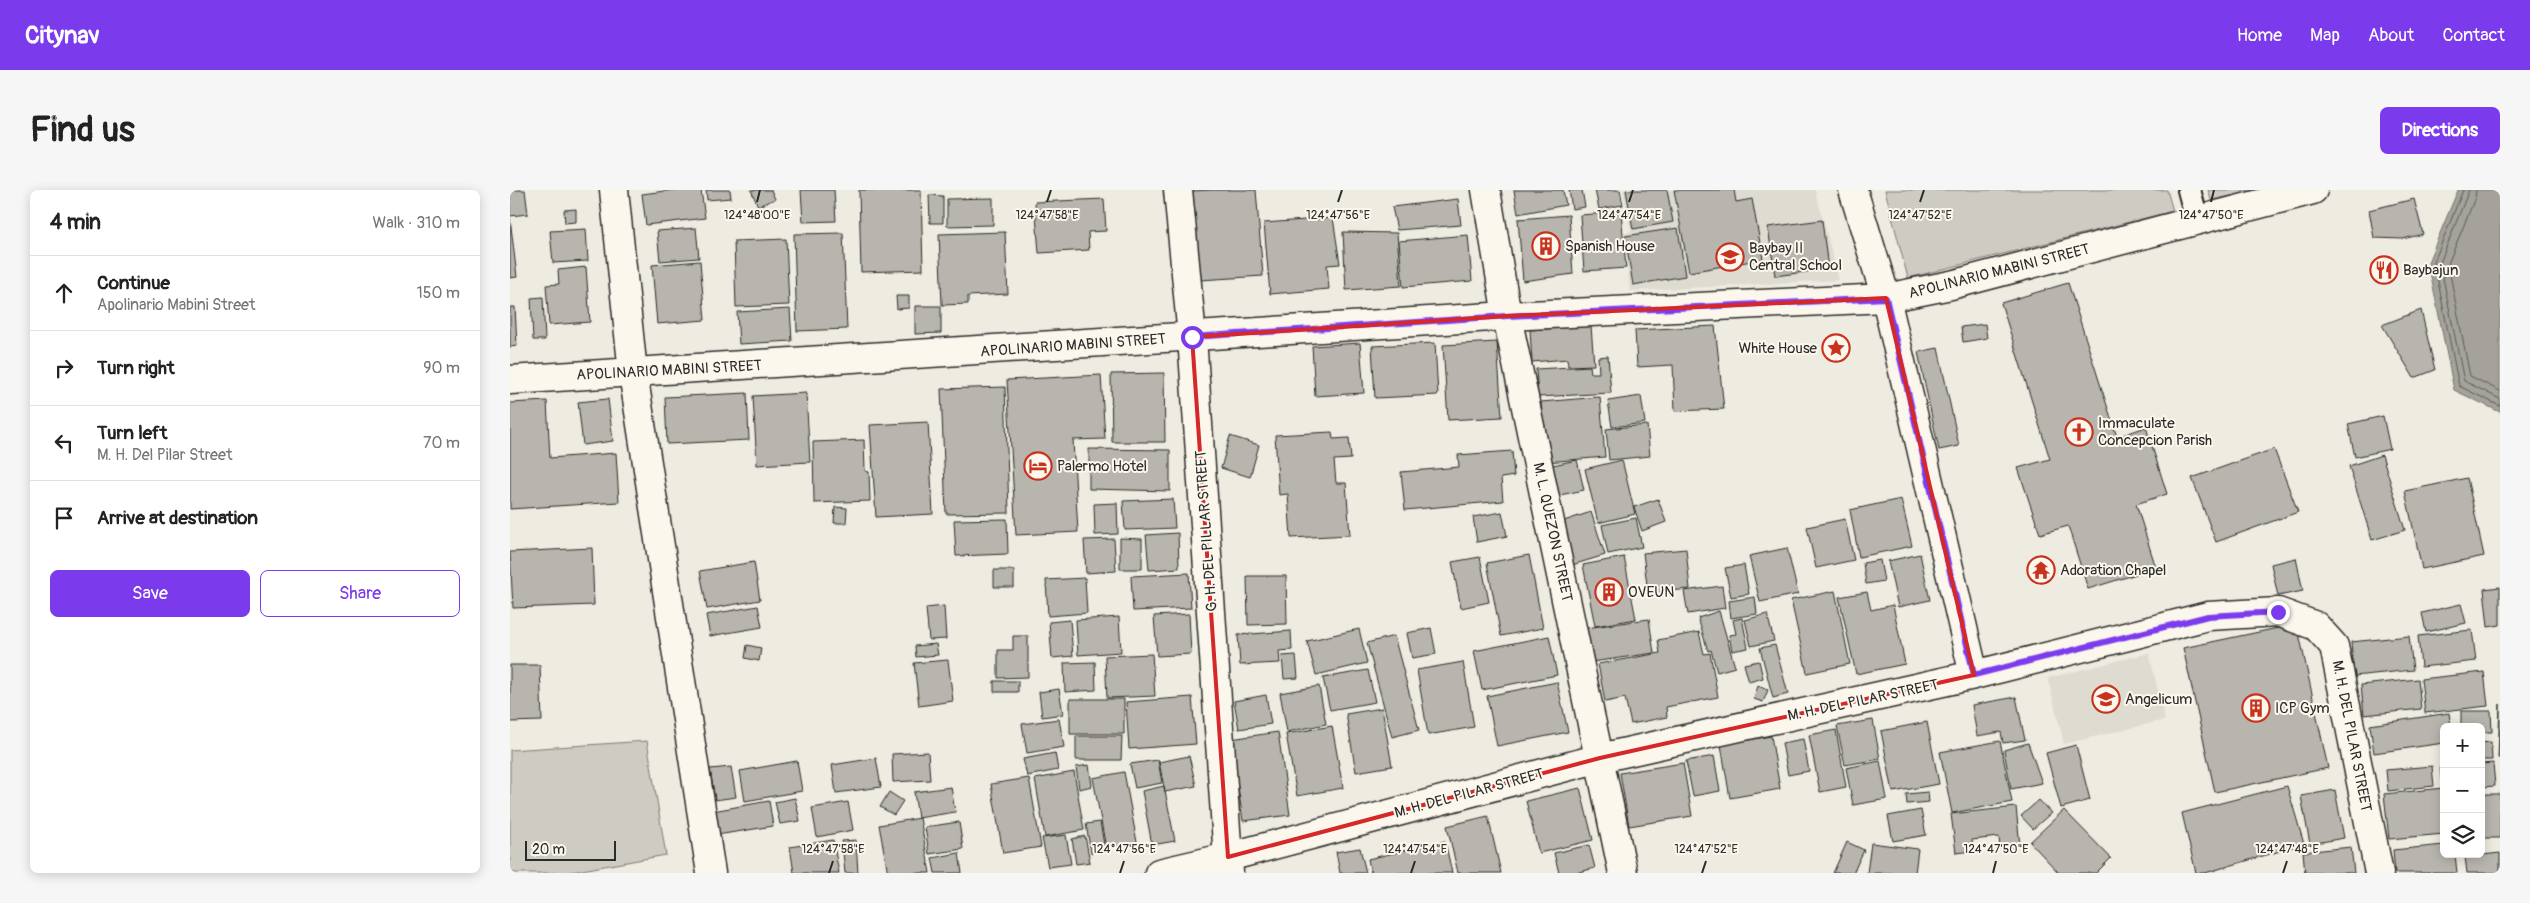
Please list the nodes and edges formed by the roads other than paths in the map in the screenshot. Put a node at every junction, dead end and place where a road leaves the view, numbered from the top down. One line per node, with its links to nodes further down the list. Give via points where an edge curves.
1 (614, 190): 11 (street)
2 (1178, 190): 10 (street, G. H. DEL PILLAR STREET)
3 (1486, 190): 9 (street, M. L. QUEZON STREET)
4 (1853, 190): 8 (street)
5 (2189, 190): 7 (street)
6 (2313, 190): 7 (street, APOLINARIO MABINI STREET)
7 (2197, 220): 8 (street, APOLINARIO MABINI STREET, via 1951,285)
8 (1886, 298): 9 (street, APOLINARIO MABINI STREET); 13 (street)
9 (1507, 316): 10 (street, APOLINARIO MABINI STREET); 14 (street, M. L. QUEZON STREET)
10 (1192, 337): 11 (street, APOLINARIO MABINI STREET); 15 (street, G. H. DEL PILLAR STREET)
11 (633, 373): 12 (street, APOLINARIO MABINI STREET); 16 (street)
12 (510, 380)
13 (1974, 675): 14 (street, M. H. DEL PILAR STREET); 19 (street, M. H. DEL PILAR STREET, via 2208,616 2278,612 2316,626 2334,646)
14 (1600, 758): 15 (street, M. H. DEL PILAR STREET); 18 (street, M. L. QUEZON STREET)
15 (1228, 865): 17 (street, M. H. DEL PILAR STREET)
16 (711, 873)
17 (1160, 873)
18 (1623, 873)
19 (2379, 873)

